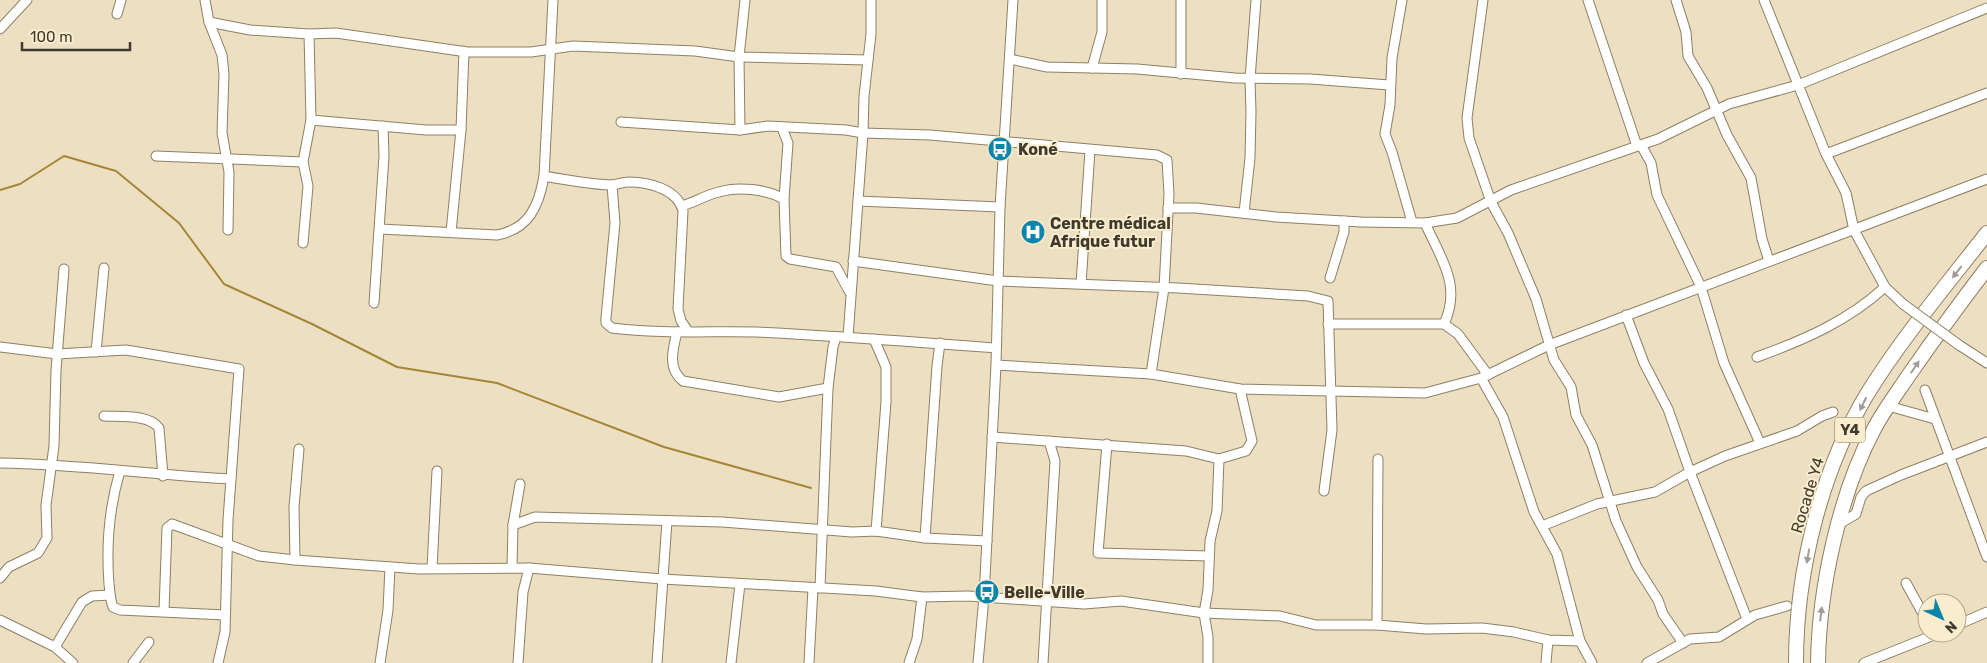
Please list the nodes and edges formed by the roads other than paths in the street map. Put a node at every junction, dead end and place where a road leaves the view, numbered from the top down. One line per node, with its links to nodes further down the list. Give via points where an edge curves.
1 (27, 0): 19 (street)
2 (121, 0): 17 (street)
3 (205, 0): 18 (street)
4 (553, 0): 21 (street)
5 (745, 0): 23 (street)
6 (870, 0): 25 (street)
7 (1013, 0): 24 (street)
8 (1102, 0): 26 (street, via 1102,32)
9 (1181, 0): 27 (street)
10 (1256, 0): 28 (street)
11 (1402, 0): 29 (street)
12 (1483, 0): 52 (street, via 1467,128)
13 (1588, 0): 41 (street)
14 (1676, 0): 32 (street, via 1686,32 1688,56)
15 (1764, 0): 30 (street)
16 (1987, 8): 30 (street)
17 (117, 14)
18 (209, 22): 20 (street, via 229,28); 45 (street, via 222,55 222,133)
19 (0, 29)
20 (309, 34): 22 (street, via 336,34); 33 (street)
21 (550, 48): 22 (street, via 531,52); 23 (street, via 695,51); 47 (street)
22 (464, 52): 37 (street)
23 (738, 57): 25 (street); 38 (street)
24 (1010, 59): 26 (street, via 1047,67); 40 (street)
25 (868, 60): 39 (street)
26 (1092, 68): 27 (street)
27 (1181, 74): 28 (street)
28 (1250, 79): 29 (street, via 1310,79); 56 (street, via 1251,136)
29 (1389, 85): 58 (street, via 1390,105 1385,134)
30 (1798, 85): 32 (street); 43 (street)
31 (1987, 93): 43 (street)
32 (1717, 109): 41 (street, via 1686,127); 67 (street, via 1750,178)
33 (311, 120): 35 (street); 46 (street)
34 (621, 122): 38 (street)
35 (383, 126): 37 (street); 60 (street)
36 (782, 128): 38 (street, via 768,126); 39 (street); 50 (street, via 788,143)
37 (461, 130): 63 (street)
38 (740, 130)
39 (863, 133): 40 (street, via 930,135); 51 (street)
40 (1004, 143): 42 (street); 54 (street)
41 (1639, 146): 52 (street, via 1510,190); 74 (street, via 1651,164 1658,195)
42 (1090, 150): 55 (street, via 1158,156 1167,160); 73 (street)
43 (1826, 154): 62 (street, via 1846,193)
44 (156, 156): 45 (street)
45 (226, 158): 46 (street); 61 (street, via 230,188)
46 (303, 162): 65 (street, via 308,186)
47 (544, 176): 49 (street); 63 (street, via 534,209 519,227 497,235)
48 (1987, 179): 62 (street)
49 (612, 185): 53 (street, via 627,182 655,186 674,196); 82 (street, via 615,223 606,323 612,328)
50 (784, 198): 53 (street, via 768,192 732,190 720,191); 77 (street, via 787,258 836,267)
51 (858, 201): 54 (street); 66 (street)
52 (1491, 202): 59 (street, via 1458,218); 88 (street, via 1536,299)
53 (682, 206): 83 (street, via 678,309)
54 (1000, 207): 72 (street)
55 (1168, 208): 56 (street); 76 (street)
56 (1244, 213): 57 (street)
57 (1344, 221): 58 (street); 71 (street, via 1344,232)
58 (1412, 222): 59 (street)
59 (1424, 223): 81 (street, via 1445,264 1450,283 1452,301)
60 (380, 229): 63 (street); 78 (street)
61 (228, 230)
62 (1854, 230): 67 (street); 75 (street)
63 (451, 232)
64 (1987, 233): 181 (highway, Rocade Y4 / Y4, one-way to 181, via 1869,392 1833,463 1812,531 1796,632)
65 (303, 243)
66 (853, 260): 72 (street); 77 (street)
67 (1769, 261): 74 (street)
68 (104, 268): 91 (street)
69 (1987, 268): 102 (highway, Y4, one-way to 69)
70 (64, 269): 92 (street)
71 (1330, 278)
72 (998, 281): 73 (street); 90 (street)
73 (1081, 284): 76 (street)
74 (1701, 287): 79 (street); 109 (street, via 1724,364)
75 (1885, 287): 93 (street, via 1842,319 1806,339); 94 (street, bridge, via 1903,304)
76 (1164, 288): 80 (street, via 1308,296 1328,301); 96 (street)
77 (850, 293): 85 (street)
78 (374, 303)
79 (1626, 315): 88 (street); 119 (street, via 1644,363 1668,409)
80 (1328, 324): 81 (street); 101 (street)
81 (1444, 324): 97 (street, via 1458,334)
82 (677, 332): 83 (street); 98 (street, via 673,369 683,381 778,397)
83 (688, 332): 84 (street)
84 (836, 337): 85 (street); 98 (street)
85 (848, 337): 86 (street)
86 (874, 339): 87 (street); 130 (street, via 886,367)
87 (940, 343): 90 (street); 131 (street)
88 (1549, 345): 97 (street); 124 (street, via 1554,360 1571,387 1576,415 1592,445)
89 (0, 347): 92 (street)
90 (996, 348): 95 (street)
91 (96, 352): 92 (street); 121 (street, via 126,350 239,370)
92 (57, 354): 116 (street)
93 (1757, 357)
94 (1987, 362)
95 (996, 365): 96 (street); 106 (street)
96 (1150, 374): 99 (street)
97 (1484, 377): 101 (street, via 1425,393); 128 (street)
98 (828, 388): 129 (street)
99 (1240, 390): 101 (street); 113 (street, via 1252,441 1246,451)
100 (1925, 390): 105 (street)
101 (1330, 391): 123 (street, via 1331,448)
102 (1888, 406): 105 (street); 126 (highway, Y4, via 1856,471)
103 (1833, 412): 109 (street, via 1797,431)
104 (104, 416): 120 (street, via 155,422 159,428)
105 (1935, 419): 112 (street)
106 (992, 437): 107 (street); 132 (street)
107 (1049, 441): 110 (street); 149 (street, via 1055,461)
108 (1987, 442): 112 (street)
109 (1760, 443): 119 (street)
110 (1107, 444): 113 (street, via 1186,451); 134 (street, via 1098,553)
111 (299, 449): 136 (street, via 294,507)
112 (1949, 456): 126 (street, via 1866,491 1856,514); 135 (street)
113 (1219, 459): 134 (street)
114 (1378, 459): 159 (street)
115 (0, 463): 116 (street)
116 (52, 464): 117 (street); 141 (street, via 47,538 43,548 9,568)
117 (120, 471): 120 (street); 146 (street, via 109,521)
118 (437, 471): 138 (street)
119 (1690, 472): 124 (street, via 1656,492); 156 (street)
120 (163, 476): 121 (street)
121 (231, 479): 133 (street)
122 (520, 484): 127 (street)
123 (1324, 492)
124 (1610, 501): 128 (street); 164 (street, via 1637,567)
125 (667, 521): 127 (street, via 535,517); 129 (street); 142 (street)
126 (1839, 524): 182 (highway, Y4, one-way to 126, via 1825,584)
127 (513, 525): 139 (street)
128 (1542, 526): 163 (street, via 1557,554)
129 (824, 530): 130 (street); 145 (street)
130 (876, 531): 131 (street)
131 (925, 538): 132 (street)
132 (987, 540): 148 (street)
133 (227, 545): 136 (street, via 259,556); 152 (street, via 172,524 168,528); 155 (street)
134 (1209, 556): 154 (street)
135 (1987, 557)
136 (295, 560): 137 (street)
137 (390, 567): 138 (street); 169 (street)
138 (432, 568): 139 (street)
139 (512, 568): 140 (street)
140 (529, 568): 142 (street); 170 (street, via 523,592)
141 (0, 578)
142 (662, 579): 144 (street); 171 (street)
143 (1906, 583): 150 (street)
144 (740, 584): 145 (street); 172 (street)
145 (816, 588): 147 (street); 173 (street)
146 (110, 596): 152 (street, via 115,609); 165 (street, via 92,596 82,602)
147 (922, 597): 148 (street); 174 (street, via 917,639)
148 (984, 597): 149 (street); 175 (street)
149 (1046, 603): 154 (street, via 1121,601); 176 (street)
150 (1917, 603)
151 (1787, 606): 156 (street)
152 (164, 611): 155 (street)
153 (1987, 612): 158 (street)
154 (1204, 613): 159 (street, via 1280,616 1316,625); 177 (street)
155 (225, 615): 168 (street, via 225,638)
156 (1747, 619): 164 (street, via 1719,637 1696,637)
157 (0, 620): 165 (street)
158 (1967, 621)
159 (1377, 625): 160 (street, via 1426,629 1482,628)
160 (1548, 640): 163 (street); 178 (street)
161 (1917, 641): 183 (street)
162 (149, 642): 167 (street)
163 (1580, 642): 179 (street)
164 (1683, 643): 180 (street)
165 (55, 647): 166 (street)
166 (73, 663)
167 (133, 663)
168 (218, 663)
169 (380, 663)
170 (518, 663)
171 (657, 663)
172 (730, 663)
173 (810, 663)
174 (909, 663)
175 (978, 663)
176 (1043, 663)
177 (1208, 663)
178 (1546, 663)
179 (1592, 663)
180 (1647, 663)
181 (1796, 663)
182 (1818, 663)
183 (1864, 663)

